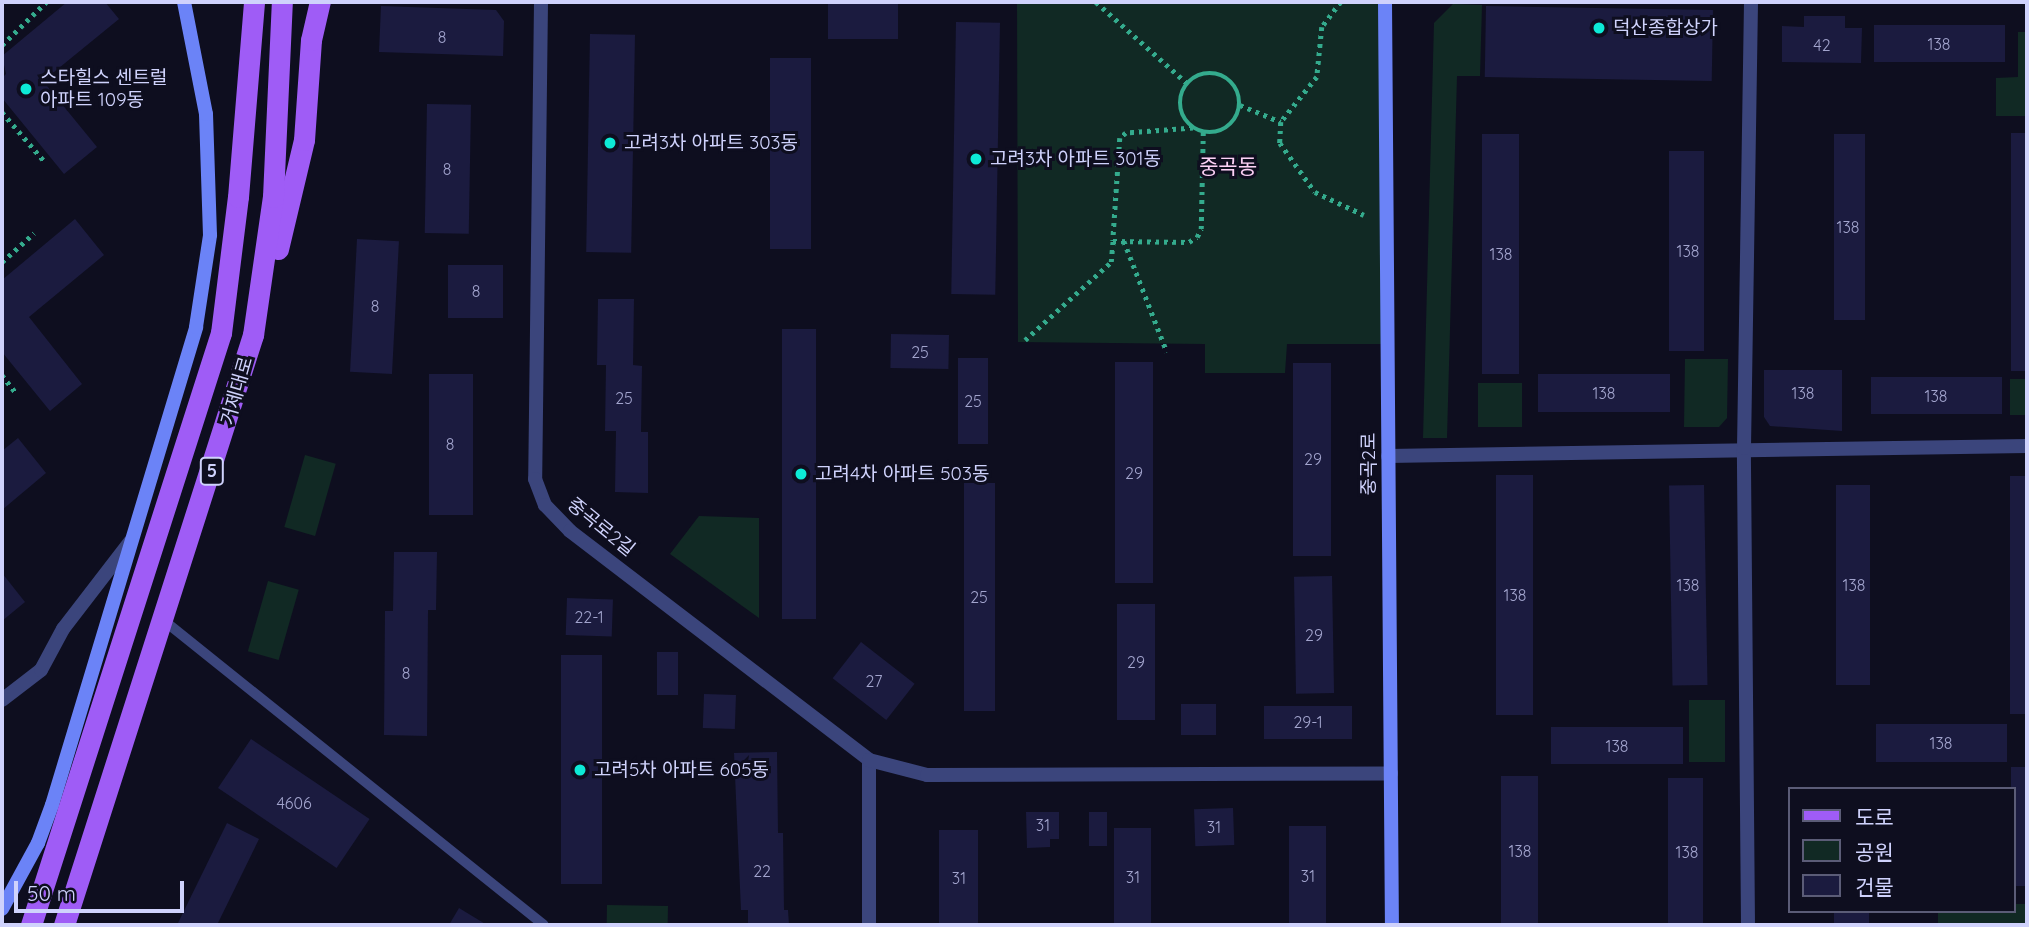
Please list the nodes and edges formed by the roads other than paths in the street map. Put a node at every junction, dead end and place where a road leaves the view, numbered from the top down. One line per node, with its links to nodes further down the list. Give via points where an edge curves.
1 (184, 2): 12 (street, via 206,114 209,235 196,327)
2 (254, 2): 17 (main road, 거제대로 / 5, via 238,197 220,333)
3 (282, 2): 8 (main road, 거제대로 / 5, via 273,197)
4 (320, 2): 8 (main road, via 311,40 304,140 277,251)
5 (541, 2): 15 (street, 중곡로2길, via 535,479 545,505 570,531)
6 (1385, 2): 11 (street, 중곡2로)
7 (1751, 2): 10 (street)
8 (260, 293): 13 (main road, 거제대로 / 5, via 222,443)
9 (2027, 446): 10 (street)
10 (1744, 448): 11 (street); 24 (street)
11 (1388, 456): 16 (street, 중곡2로)
12 (132, 538): 14 (street, via 64,629 41,670); 17 (street)
13 (161, 618): 20 (main road, 거제대로 / 5); 21 (lane)
14 (2, 700)
15 (869, 760): 16 (street, via 927,775); 22 (street)
16 (1391, 773): 23 (street, 중곡2로)
17 (48, 847): 18 (street); 19 (main road, 거제대로 / 5)
18 (2, 909)
19 (31, 925)
20 (64, 925)
21 (544, 925)
22 (869, 925)
23 (1392, 925)
24 (1748, 925)

